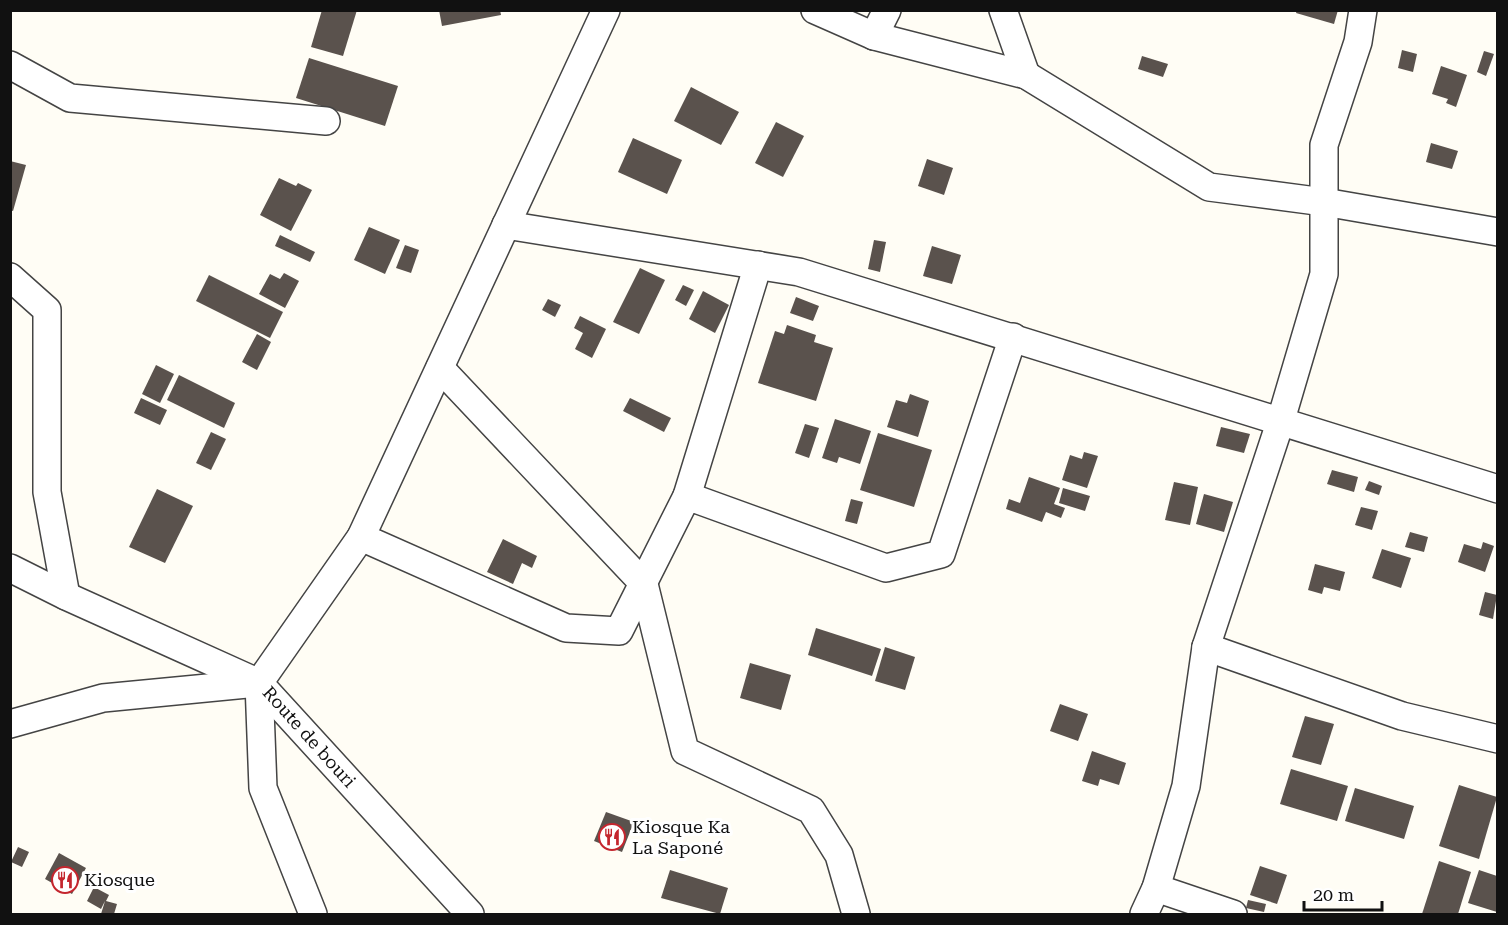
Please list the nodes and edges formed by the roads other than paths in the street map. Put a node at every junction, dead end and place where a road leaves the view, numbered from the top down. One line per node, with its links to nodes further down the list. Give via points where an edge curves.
1 (606, 10): 11 (street)
2 (815, 10): 6 (street)
3 (887, 10): 6 (street)
4 (1003, 10): 8 (street)
5 (1363, 10): 10 (street, via 1358,42 1324,146)
6 (874, 36): 8 (street)
7 (10, 65): 9 (street, via 70,98)
8 (1026, 75): 10 (street, via 1209,187)
9 (326, 121)
10 (1324, 202): 12 (street); 17 (street, via 1324,274)
11 (506, 225): 13 (street); 16 (street)
12 (1497, 232)
13 (758, 265): 15 (street, via 799,272); 19 (street)
14 (10, 278): 23 (street, via 47,310 47,492)
15 (1013, 337): 17 (street); 19 (street, via 941,554 886,568)
16 (440, 368): 20 (street); 22 (street)
17 (1280, 423): 18 (street); 24 (street)
18 (1497, 489)
19 (687, 496): 22 (street)
20 (361, 537): 22 (street, via 566,628 618,631); 25 (street)
21 (10, 567): 23 (street, Route de bouri)
22 (644, 584): 31 (street, via 685,751 811,810 839,855)
23 (66, 596): 25 (street, Route de bouri)
24 (1206, 647): 27 (street, via 1402,716); 28 (street, via 1186,786)
25 (259, 683): 26 (street, via 103,698); 29 (street, via 263,788); 30 (street, Route de bouri)
26 (10, 724)
27 (1497, 740)
28 (1156, 888): 32 (street); 33 (street)
29 (313, 915)
30 (470, 915)
31 (856, 915)
32 (1143, 915)
33 (1233, 915)

